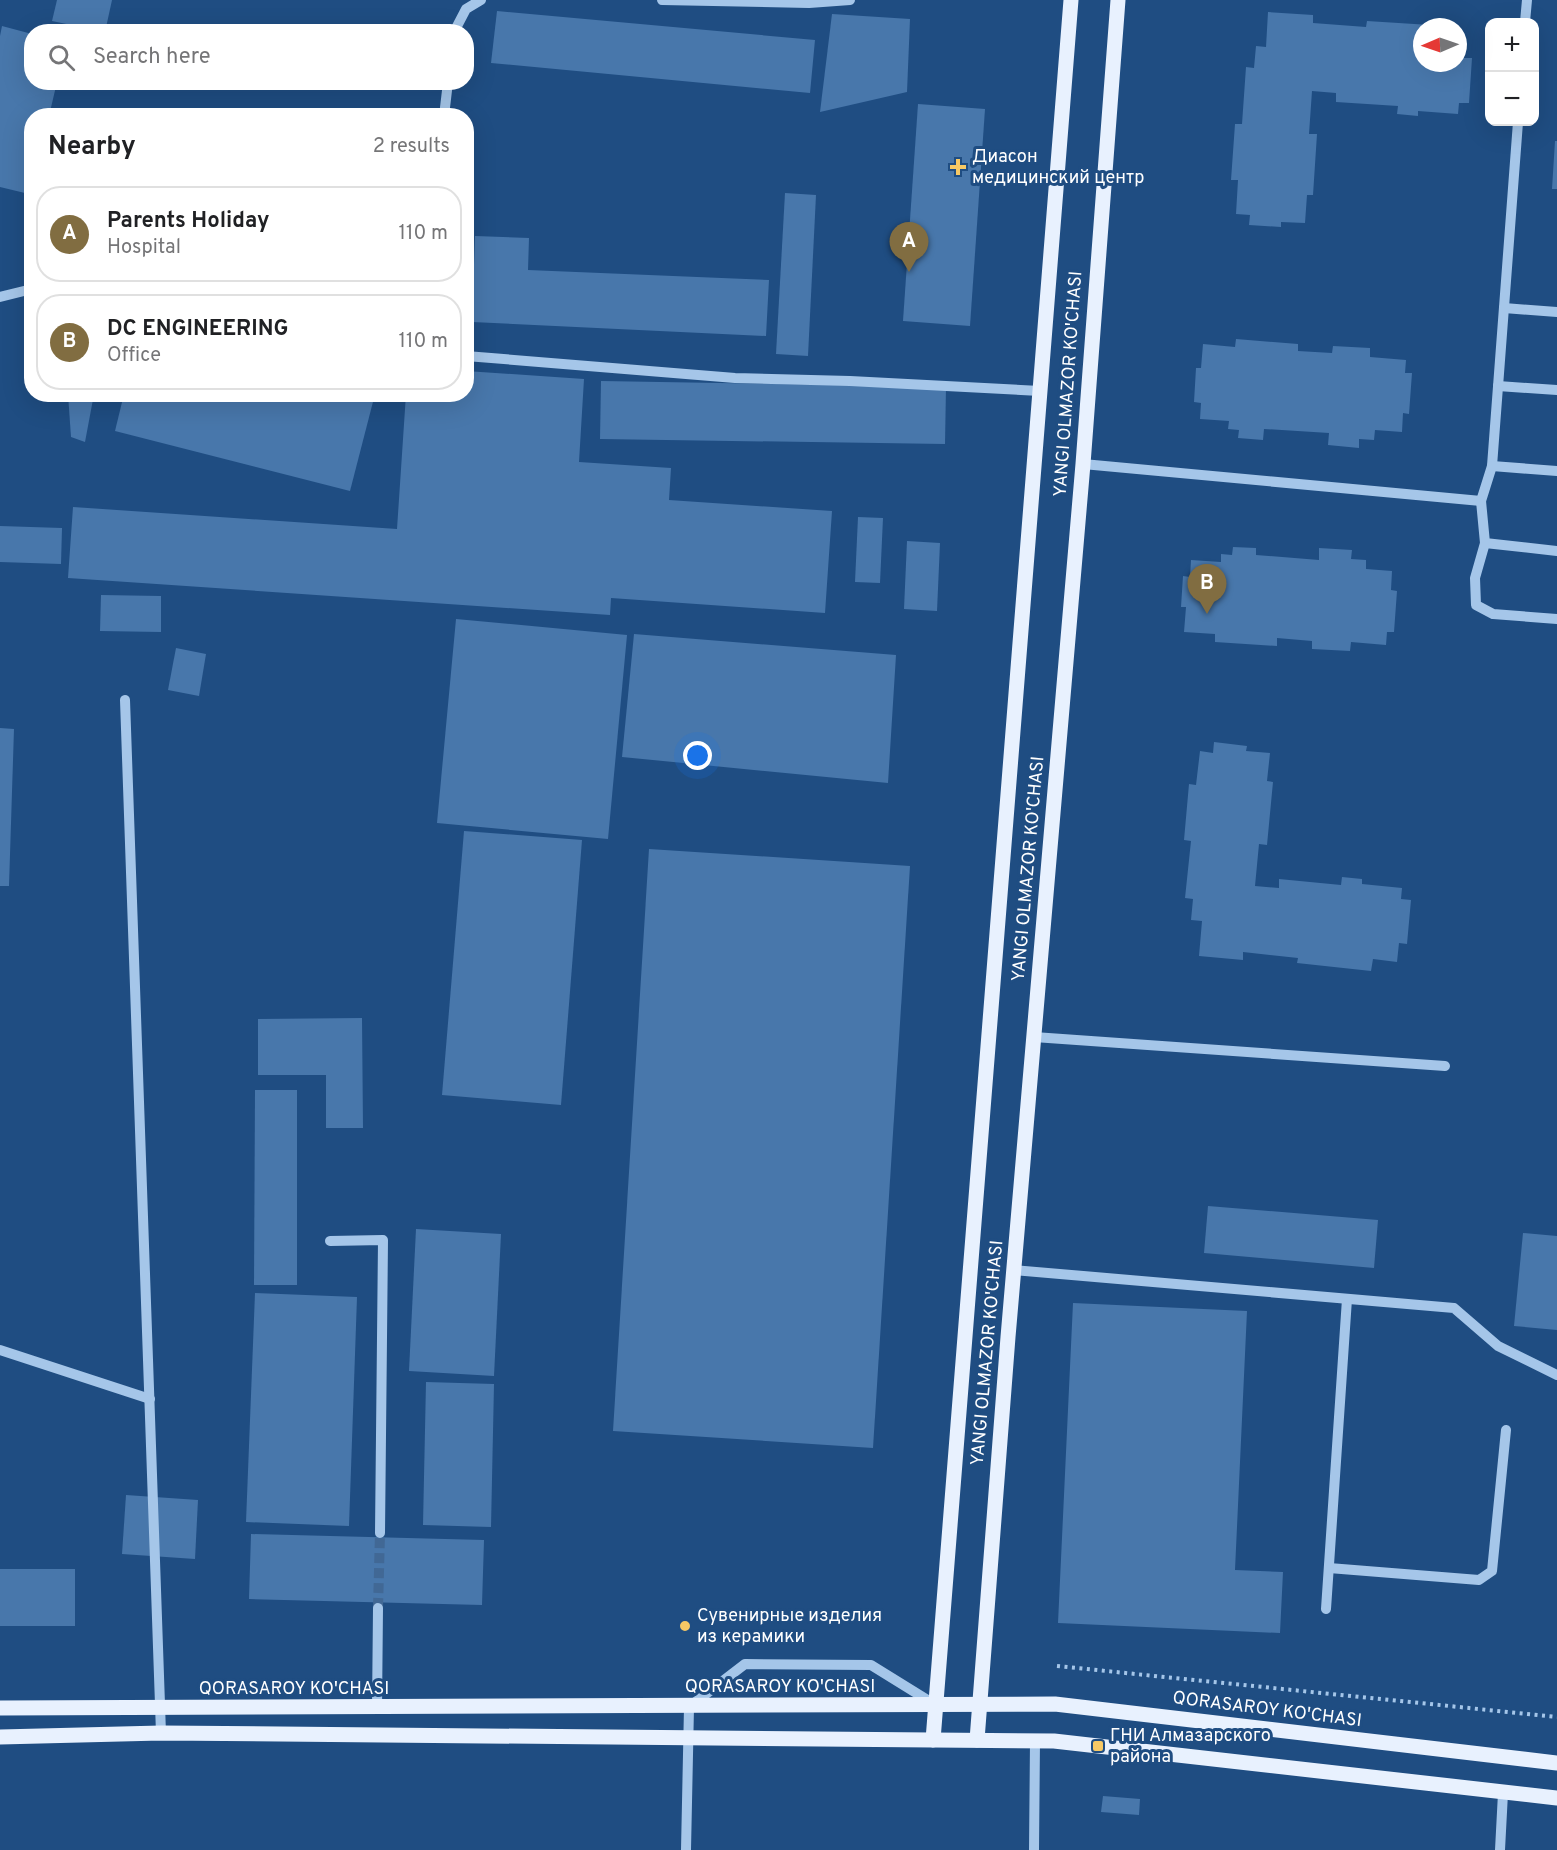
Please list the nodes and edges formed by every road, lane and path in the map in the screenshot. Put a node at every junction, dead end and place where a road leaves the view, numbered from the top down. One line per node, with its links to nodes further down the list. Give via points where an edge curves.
1 (481, 0): 8 (street, via 466,9)
2 (662, 0): 3 (street)
3 (850, 0)
4 (1071, 0): 19 (main road, YANGI OLMAZOR KO'CHASI)
5 (1118, 0): 20 (main road, YANGI OLMAZOR KO'CHASI)
6 (1527, 0): 7 (street)
7 (1525, 18)
8 (458, 24)
9 (447, 90): 10 (street)
10 (445, 108)
11 (1518, 126): 14 (street)
12 (24, 291): 13 (street)
13 (0, 297)
14 (1504, 308): 15 (street); 17 (street)
15 (1557, 312)
16 (474, 357): 19 (street, via 735,378)
17 (1498, 386): 18 (street); 21 (street)
18 (1557, 390)
19 (1040, 391): 42 (main road, YANGI OLMAZOR KO'CHASI)
20 (1083, 464): 23 (street); 28 (main road, YANGI OLMAZOR KO'CHASI)
21 (1492, 466): 22 (street); 23 (street)
22 (1557, 471)
23 (1481, 501): 24 (street)
24 (1485, 543): 25 (street); 26 (street, via 1475,578 1476,605 1493,614)
25 (1557, 551)
26 (1557, 618)
27 (125, 700): 35 (street)
28 (1034, 1037): 29 (street); 31 (main road, YANGI OLMAZOR KO'CHASI)
29 (1445, 1066)
30 (330, 1241): 37 (street, via 383,1240)
31 (1014, 1269): 32 (street); 43 (main road, YANGI OLMAZOR KO'CHASI)
32 (1347, 1299): 34 (street, via 1454,1308 1498,1346); 38 (street)
33 (0, 1350): 35 (street)
34 (1557, 1375)
35 (150, 1399): 46 (street)
36 (1506, 1430): 38 (street, via 1492,1571 1479,1580)
37 (380, 1533)
38 (1329, 1568): 40 (street)
39 (378, 1608): 47 (street)
40 (1326, 1609)
41 (1057, 1666): 48 (path)
42 (936, 1705): 43 (main road, QORASAROY KO'CHASI); 44 (main road, QORASAROY KO'CHASI); 44 (street, via 871,1665 745,1664); 52 (main road, YANGI OLMAZOR KO'CHASI)
43 (980, 1705): 53 (main road, YANGI OLMAZOR KO'CHASI); 55 (main road, QORASAROY KO'CHASI, via 1055,1704)
44 (689, 1707): 47 (main road, QORASAROY KO'CHASI); 51 (street)
45 (0, 1708): 46 (main road, QORASAROY KO'CHASI)
46 (160, 1708): 47 (main road, QORASAROY KO'CHASI); 49 (street)
47 (377, 1708)
48 (1557, 1717)
49 (161, 1733): 50 (main road); 51 (main road)
50 (0, 1737)
51 (688, 1738): 52 (main road); 58 (street)
52 (933, 1740): 53 (main road)
53 (977, 1740): 54 (main road)
54 (1035, 1741): 56 (main road); 59 (street)
55 (1557, 1763)
56 (1503, 1793): 57 (main road); 60 (street)
57 (1557, 1798)
58 (686, 1850)
59 (1034, 1850)
60 (1500, 1850)

